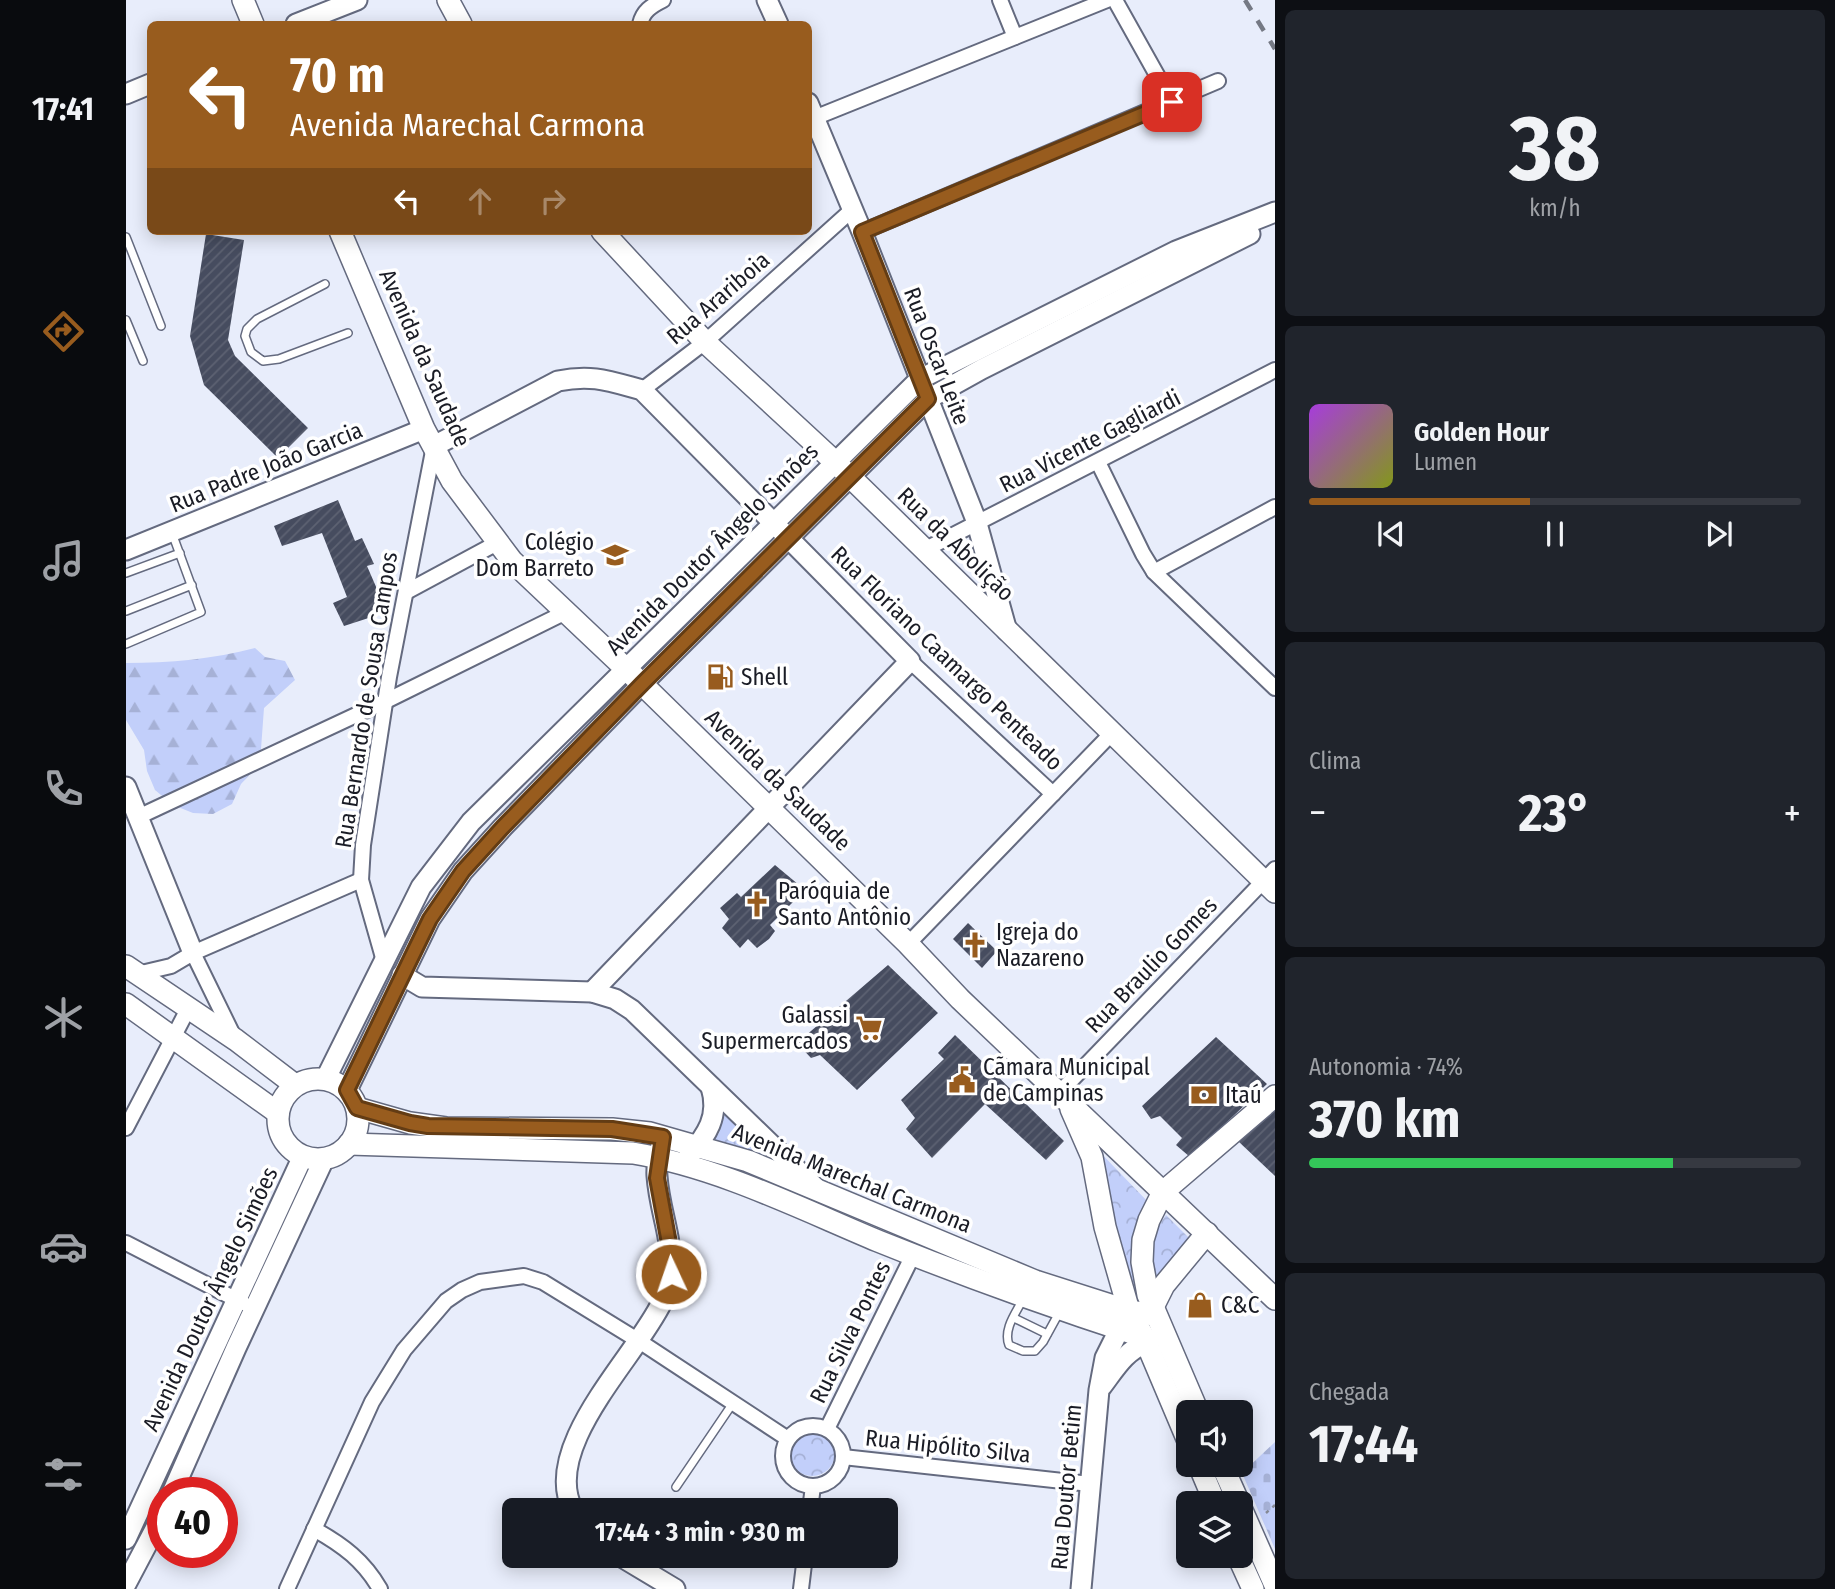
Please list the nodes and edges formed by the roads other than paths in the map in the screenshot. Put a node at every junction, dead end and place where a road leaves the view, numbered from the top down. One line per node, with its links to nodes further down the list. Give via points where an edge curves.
1 (243, 0): 9 (main road)
2 (358, 0): 10 (main road)
3 (448, 0): 11 (main road)
4 (663, 0): 12 (street, via 649,7)
5 (1000, 0): 14 (street)
6 (1107, 0): 14 (street)
7 (1115, 0): 18 (street)
8 (774, 2): 13 (main road)
9 (252, 21)
10 (304, 21)
11 (459, 21)
12 (641, 21)
13 (777, 21)
14 (1015, 37): 19 (street)
15 (1218, 81): 18 (street)
16 (147, 85): 17 (main road)
17 (126, 94)
18 (1172, 102): 24 (street)
19 (812, 111)
20 (812, 113): 21 (main road, Rua Oscar Leite)
21 (853, 209): 24 (main road, Rua Oscar Leite); 32 (street, Rua Arariboia)
22 (1275, 212): 35 (main road, Avenida Doutor Ângelo Simões, via 1175,251)
23 (1275, 221): 37 (main road, Avenida Doutor Ângelo Simões)
24 (862, 232): 35 (main road, Rua Oscar Leite)
25 (342, 235): 38 (main road, Avenida da Saudade)
26 (605, 235): 32 (main road, Rua da Abolição)
27 (126, 237): 30 (lane)
28 (325, 284): 31 (lane, via 257,319 247,329 247,344 263,361)
29 (126, 320): 33 (lane)
30 (160, 326)
31 (348, 333)
32 (705, 342): 36 (street, Rua Arariboia); 40 (main road, Rua da Abolição)
33 (143, 361)
34 (1275, 370): 39 (street, Rua Vicente Gagliardi)
35 (920, 379): 37 (main road, Rua Oscar Leite); 40 (main road, Avenida Doutor Ângelo Simões)
36 (642, 390): 38 (main road, via 601,379 558,381); 42 (main road, Rua Floriano Caamargo Penteado)
37 (928, 399): 40 (main road, Avenida Doutor Ângelo Simões); 43 (main road, Rua Oscar Leite)
38 (429, 438): 44 (main road, Rua Padre João Garcia); 46 (main road, Avenida da Saudade, via 452,481); 53 (street, Rua Bernardo de Sousa Campos)
39 (1098, 462): 43 (street, Rua Vicente Gagliardi); 50 (street)
40 (842, 470): 42 (main road, Avenida Doutor Ângelo Simões); 45 (main road, Avenida Doutor Ângelo Simões); 48 (main road, Rua da Abolição)
41 (1275, 507): 50 (street)
42 (773, 525): 45 (main road, Rua Floriano Caamargo Penteado); 59 (main road, Avenida Doutor Ângelo Simões)
43 (977, 525): 48 (street, Rua Vicente Gagliardi); 56 (main road, Rua Oscar Leite)
44 (171, 532): 47 (main road, Rua Padre João Garcia); 49 (lane)
45 (788, 540): 58 (main road, Rua Floriano Caamargo Penteado); 60 (main road, Avenida Doutor Ângelo Simões)
46 (497, 543): 53 (street); 55 (main road, Avenida da Saudade)
47 (126, 550)
48 (924, 550): 56 (main road, Rua da Abolição)
49 (180, 553): 51 (lane); 52 (lane)
50 (1154, 572): 61 (street)
51 (126, 573)
52 (192, 585): 54 (lane); 57 (lane, via 200,613)
53 (406, 592): 62 (street, Rua Bernardo de Sousa Campos)
54 (126, 611)
55 (566, 612): 59 (main road, Avenida da Saudade); 62 (street)
56 (1007, 631): 63 (main road, Rua da Abolição)
57 (126, 644)
58 (910, 661): 65 (street, Rua Floriano Caamargo Penteado); 66 (main road)
59 (626, 668): 60 (main road, Avenida da Saudade); 72 (main road, Avenida Doutor Ângelo Simões, via 471,822 421,887)
60 (642, 684): 66 (main road, Avenida da Saudade); 74 (main road, Avenida Doutor Ângelo Simões, via 463,871 430,919)
61 (1275, 688)
62 (386, 701): 67 (street); 68 (street, Rua Bernardo de Sousa Campos)
63 (1112, 733): 65 (street); 69 (main road, Rua da Abolição)
64 (126, 787): 67 (main road)
65 (1053, 794): 70 (street)
66 (769, 808): 70 (main road, Avenida da Saudade); 75 (main road)
67 (138, 817): 71 (main road)
68 (361, 880): 71 (street); 72 (street, Rua Bernardo de Sousa Campos)
69 (1271, 881): 83 (street, Rua Braulio Gomes)
70 (908, 944): 83 (main road, Avenida da Saudade)
71 (192, 953): 73 (street, via 171,966); 79 (street)
72 (384, 961): 80 (main road, Avenida Doutor Ângelo Simões)
73 (131, 970): 77 (main road)
74 (402, 975): 75 (main road, via 422,987); 85 (main road, Avenida Doutor Ângelo Simões)
75 (592, 992): 82 (main road, via 632,1010)
76 (126, 1004): 78 (main road)
77 (188, 1009): 78 (street); 79 (main road)
78 (173, 1037): 86 (main road); 87 (street)
79 (236, 1040): 81 (main road)
80 (326, 1078): 81 (main road); 85 (main road)
81 (295, 1085): 86 (main road, via 286,1093)
82 (711, 1087): 89 (main road, via 713,1122); 93 (main road)
83 (1063, 1095): 94 (main road, Avenida da Saudade); 105 (main road, via 1092,1157)
84 (1275, 1097): 94 (main road)
85 (352, 1099): 88 (main road, via 358,1121); 90 (main road, Avenida Marechal Carmona, via 410,1123 612,1129)
86 (278, 1113): 91 (main road, via 283,1141 292,1150)
87 (126, 1128)
88 (349, 1144): 90 (main road, Avenida Marechal Carmona, via 633,1153); 91 (main road, via 340,1153)
89 (697, 1146): 90 (main road, Avenida Marechal Carmona); 92 (main road); 93 (main road, Avenida Marechal Carmona, via 748,1161)
90 (661, 1147): 92 (main road, Avenida Marechal Carmona); 108 (main road, via 657,1178 671,1274 662,1302)
91 (314, 1158): 100 (main road, Avenida Doutor Ângelo Simões); 102 (main road, Avenida Doutor Ângelo Simões)
92 (682, 1165): 97 (main road, Avenida Marechal Carmona)
93 (819, 1191): 105 (main road, Avenida Marechal Carmona)
94 (1163, 1192): 95 (main road, Avenida da Saudade); 103 (main road, via 1143,1240 1145,1287)
95 (1207, 1233): 99 (main road, Avenida da Saudade); 103 (main road, via 1164,1285)
96 (126, 1243): 100 (street)
97 (913, 1255): 98 (main road, Avenida Marechal Carmona); 113 (street, Rua Silva Pontes)
98 (1025, 1295): 101 (main road, Avenida Marechal Carmona); 104 (lane)
99 (1275, 1299)
100 (237, 1300): 102 (street); 124 (main road, Avenida Doutor Ângelo Simões)
101 (1062, 1308): 105 (main road, Avenida Marechal Carmona); 106 (lane)
102 (255, 1310): 116 (main road, Avenida Doutor Ângelo Simões)
103 (1154, 1312): 105 (main road, Avenida Marechal Carmona); 110 (main road)
104 (1014, 1318): 106 (lane); 106 (lane, via 1007,1332 1009,1345 1035,1351)
105 (1123, 1320): 107 (main road); 109 (main road, Rua Doutor Betim, via 1105,1358)
106 (1047, 1334)
107 (1144, 1340): 109 (main road, Rua Doutor Betim, via 1126,1354); 112 (main road)
108 (639, 1341): 111 (street); 120 (main road, via 574,1444 567,1465); 122 (street, via 543,1282 524,1276 462,1290 430,1317 387,1376)
109 (1099, 1390): 117 (main road, Rua Doutor Betim)
110 (1193, 1400)
111 (733, 1403): 114 (street); 119 (lane)
112 (1176, 1413)
113 (827, 1429): 114 (street, via 801,1428); 115 (street, via 839,1441)
114 (788, 1439): 118 (street, via 783,1449 786,1470 802,1485)
115 (843, 1457): 117 (street, Rua Hipólito Silva); 118 (street, via 837,1475)
116 (179, 1477)
117 (1090, 1484): 135 (main road, Rua Doutor Betim)
118 (813, 1486): 121 (street)
119 (676, 1487)
120 (570, 1498)
121 (812, 1498)
122 (314, 1529): 132 (street); 133 (street, via 363,1563)
123 (1253, 1535): 130 (main road)
124 (126, 1539)
125 (147, 1544): 129 (main road)
126 (639, 1568): 131 (main road)
127 (804, 1568): 134 (street)
128 (1243, 1568): 136 (main road)
129 (126, 1584)
130 (1275, 1585)
131 (669, 1587)
132 (288, 1589)
133 (380, 1589)
134 (801, 1589)
135 (1082, 1589)
136 (1253, 1589)

